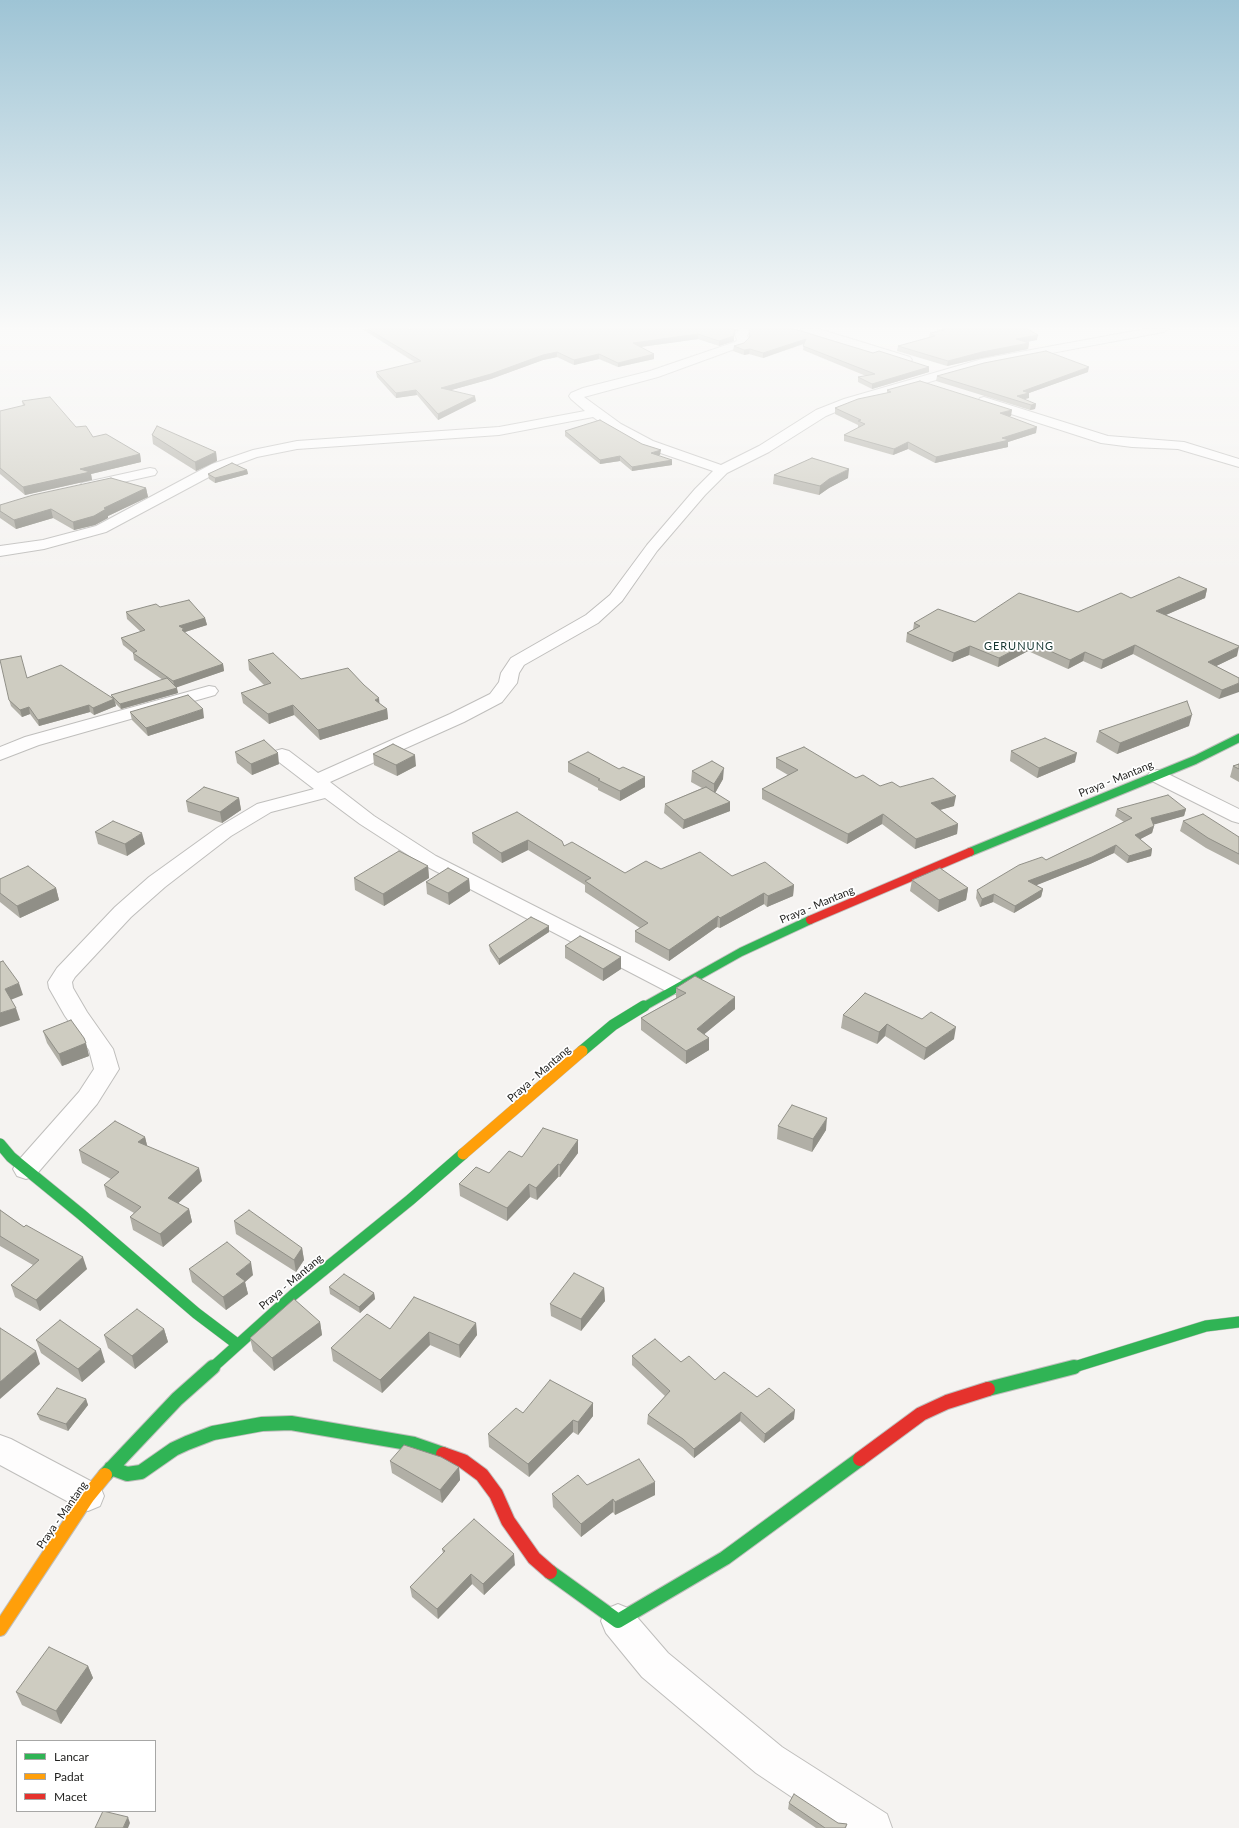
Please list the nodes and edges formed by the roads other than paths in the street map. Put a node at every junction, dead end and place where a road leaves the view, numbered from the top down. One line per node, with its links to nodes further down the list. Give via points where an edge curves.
1 (588, 414): 9 (street, via 499,431 310,444 253,454 217,466 101,529 52,542)
2 (597, 414): 6 (street, via 648,444)
3 (818, 414): 6 (street, via 764,449)
4 (1025, 414): 5 (street, via 1106,440 1183,446)
5 (1239, 463)
6 (722, 470): 15 (street, via 652,548 612,602 592,619 517,662 510,673 508,683 496,698)
7 (150, 472): 8 (street)
8 (75, 489)
9 (0, 551)
10 (209, 691): 12 (street, via 32,742)
11 (1239, 738): 14 (main road, Praya - Mantang)
12 (0, 754)
13 (282, 755): 15 (street)
14 (1157, 776): 16 (street); 17 (main road, Praya - Mantang, via 798,925)
15 (322, 786): 17 (street, via 367,820 429,860); 19 (street, via 264,808 224,832 157,882 123,912 65,973 60,982 61,988 101,1049 107,1069 88,1098)
16 (1239, 817)
17 (676, 987): 21 (main road, Praya - Mantang, via 613,1025 410,1200)
18 (0, 1144): 19 (main road)
19 (26, 1169): 21 (main road, via 196,1313)
20 (1239, 1322): 25 (main road, via 1206,1326 1061,1371 978,1392 921,1414 725,1558)
21 (237, 1344): 23 (main road, Praya - Mantang, via 177,1399)
22 (0, 1450): 24 (street)
23 (111, 1468): 24 (main road, Praya - Mantang); 25 (main road, via 127,1474 141,1472 187,1443 213,1433 262,1424 291,1424 345,1431 421,1446 463,1461 482,1475 496,1494 508,1521 534,1558)
24 (88, 1496): 26 (main road, Praya - Mantang)
25 (618, 1621): 27 (street, via 655,1665 769,1760)
26 (0, 1629)
27 (873, 1828)

